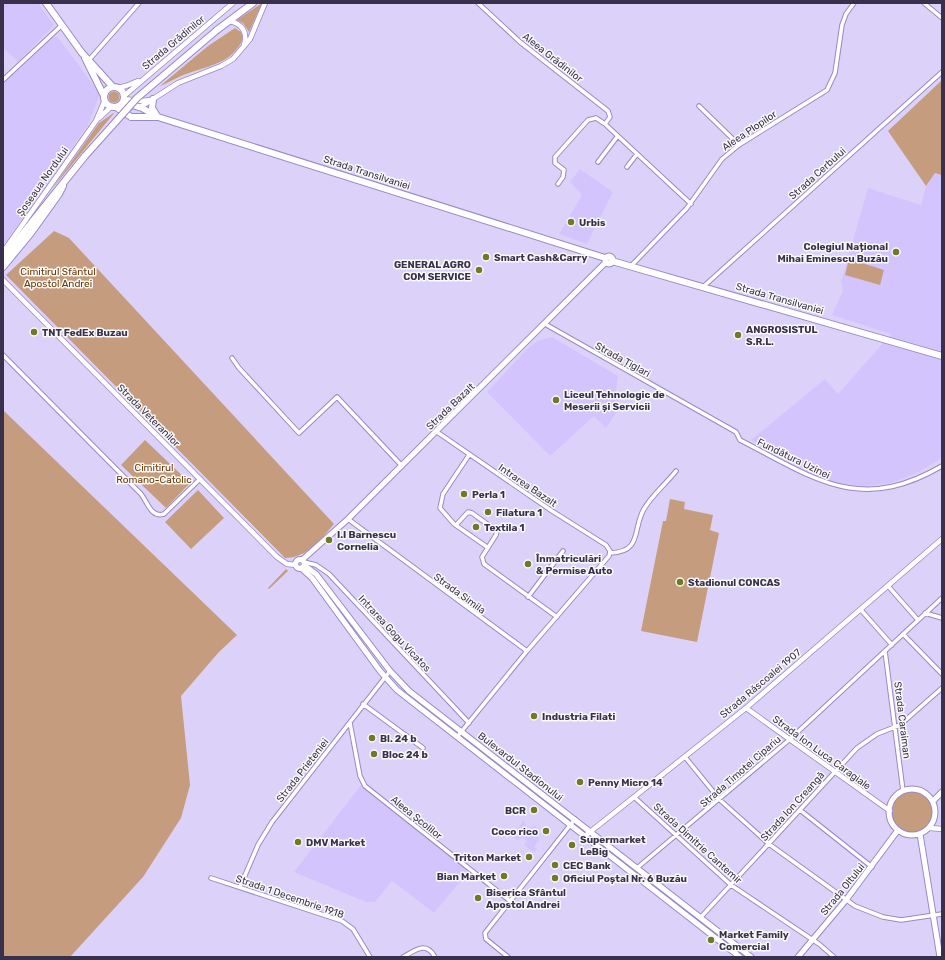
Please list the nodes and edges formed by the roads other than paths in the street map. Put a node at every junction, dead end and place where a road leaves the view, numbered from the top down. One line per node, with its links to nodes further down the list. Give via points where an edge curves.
1 (46, 3): 11 (main road)
2 (139, 3): 14 (street)
3 (233, 3): 16 (street, Strada Grădinilor)
4 (253, 3): 10 (main road, Șoseaua Nordului)
5 (265, 3): 12 (street, via 252,36)
6 (478, 3): 26 (street, Aleea Grădinilor, via 520,42 608,111 610,117)
7 (854, 3): 28 (street, Aleea Plopilor, via 842,25 835,73 827,90)
8 (924, 3): 9 (street)
9 (942, 18)
10 (230, 21): 12 (street, via 241,26 244,31); 32 (main road, Șoseaua Nordului, bridge, via 138,98 85,156)
11 (62, 25): 13 (main road); 17 (street)
12 (243, 48): 20 (street, via 228,63 178,83)
13 (82, 53): 14 (main road); 19 (main road)
14 (89, 60): 18 (main road)
15 (942, 72): 41 (street, Strada Cerbului)
16 (143, 79): 18 (street, via 126,86); 21 (street, Șoseaua Nordului)
17 (3, 80)
18 (115, 87): 19 (main road, via 106,91); 21 (main road, via 121,90)
19 (104, 98): 21 (main road); 25 (street, Șoseaua Nordului)
20 (154, 99): 21 (street); 23 (street); 24 (main road, via 152,108)
21 (120, 102): 23 (main road, Strada Transilvaniei); 24 (main road, via 131,117); 25 (street, Șoseaua Nordului)
22 (699, 106): 28 (street)
23 (142, 108): 24 (main road, Strada Transilvaniei)
24 (158, 117): 37 (main road, Strada Transilvaniei)
25 (96, 121): 35 (street, Șoseaua Nordului)
26 (605, 124): 27 (street); 33 (street, via 596,118 588,120 556,157 555,162 564,170)
27 (617, 137): 29 (street); 30 (street)
28 (739, 145): 34 (street, Aleea Plopilor, via 722,159)
29 (637, 154): 31 (street); 34 (street)
30 (598, 162)
31 (627, 167)
32 (64, 184): 36 (main road, Șoseaua Nordului); 39 (main road, Șoseaua Nordului, via 32,233)
33 (558, 184)
34 (691, 204): 38 (street, Aleea Plopilor)
35 (3, 252)
36 (3, 258)
37 (608, 260): 38 (main road, Strada Transilvaniei); 42 (main road, Strada Bazalt)
38 (631, 266): 41 (main road, Strada Transilvaniei)
39 (3, 267)
40 (3, 280): 52 (street, Strada Veteranilor)
41 (703, 287): 44 (main road, Strada Transilvaniei)
42 (545, 324): 46 (main road, Strada Bazalt); 47 (street, Strada Țiglari)
43 (3, 355): 52 (street, via 141,494 155,514 164,514)
44 (942, 356)
45 (232, 358): 49 (street, via 299,433 337,397)
46 (437, 432): 48 (street, Intrarea Bazalt); 49 (main road, Strada Bazalt)
47 (736, 432): 50 (street, Fundătura Uzinei, via 740,440 814,478 844,488 872,490 901,485)
48 (469, 455): 54 (street, via 440,501 440,508); 58 (street, Intrarea Bazalt, via 606,545)
49 (402, 466): 53 (main road, Strada Bazalt)
50 (942, 466)
51 (676, 471): 58 (street, via 643,510 633,543 626,550)
52 (200, 479): 59 (street, Strada Veteranilor, via 284,562)
53 (348, 519): 60 (main road, Strada Bazalt); 71 (street, Strada Simila)
54 (456, 525): 56 (street); 56 (street, via 464,514 472,513 496,532)
55 (942, 539): 61 (street, Strada Răscoalei 1907)
56 (487, 547): 62 (street, via 482,559 484,564)
57 (563, 551): 62 (street)
58 (610, 552): 66 (street)
59 (296, 563): 60 (main road); 60 (main road, via 299,559)
60 (303, 564): 73 (main road, Bulevardul Stadionului, via 316,574); 75 (main road, Bulevardul Stadionului); 80 (street, Intrarea Gogu Vicatos, via 316,565 329,574)
61 (888, 586): 64 (street, Strada Răscoalei 1907); 68 (street)
62 (528, 597): 66 (street)
63 (942, 598): 65 (street, Strada Timotei Cipariu)
64 (861, 610): 70 (street); 78 (street, Strada Răscoalei 1907)
65 (925, 613): 67 (street); 68 (street, Strada Timotei Cipariu)
66 (557, 617): 71 (street)
67 (942, 618)
68 (918, 620): 69 (street, Strada Timotei Cipariu)
69 (903, 634): 70 (street, Strada Timotei Cipariu); 74 (street)
70 (892, 644): 72 (street, Strada Timotei Cipariu)
71 (527, 651): 80 (street)
72 (885, 651): 81 (street, Strada Caraiman); 84 (street, Strada Timotei Cipariu)
73 (390, 672): 75 (street, Strada Prieteniei); 82 (main road, Bulevardul Stadionului, via 409,691)
74 (942, 674)
75 (385, 677): 77 (street, Strada Prieteniei); 83 (main road, Bulevardul Stadionului, via 404,696)
76 (942, 688): 81 (street, Strada Ion Creangă)
77 (363, 704): 79 (street, Strada Prieteniei); 85 (street)
78 (746, 708): 84 (street, Strada Ion Luca Caragiale); 86 (street, Strada Răscoalei 1907)
79 (350, 723): 109 (street, Strada Prieteniei, via 265,831); 111 (street, Aleea Școlilor, via 360,776 365,786)
80 (469, 723): 82 (street)
81 (895, 728): 87 (street, Strada Ion Creangă, via 864,742); 88 (street, Strada Caraiman)
82 (462, 731): 83 (street); 95 (main road, Bulevardul Stadionului)
83 (457, 737): 96 (main road, Bulevardul Stadionului)
84 (789, 740): 87 (street, Strada Ion Luca Caragiale); 91 (street, Strada Timotei Cipariu)
85 (423, 748)
86 (685, 757): 90 (street, Strada Răscoalei 1907); 91 (street)
87 (834, 772): 93 (street, Strada Ion Creangă); 94 (street, Strada Ion Luca Caragiale)
88 (903, 791): 92 (main road, via 919,790); 94 (main road, via 892,801)
89 (942, 792): 92 (main road)
90 (634, 797): 100 (street, Strada Răscoalei 1907); 103 (street, Strada Dimitrie Cantemir)
91 (720, 800): 103 (street, Strada Timotei Cipariu); 104 (street)
92 (933, 801): 97 (main road, via 935,812)
93 (800, 810): 104 (street, Strada Ion Creangă); 105 (street)
94 (890, 811): 99 (main road, via 890,819)
95 (575, 819): 96 (street); 100 (main road, Bulevardul Stadionului)
96 (571, 824): 102 (main road, Bulevardul Stadionului); 111 (street)
97 (930, 828): 98 (street); 101 (main road)
98 (942, 829)
99 (898, 830): 101 (main road, via 908,835); 105 (main road, Strada Oltului)
100 (590, 831): 102 (street, Strada Răscoalei 1907); 106 (main road, Bulevardul Stadionului)
101 (920, 834): 113 (main road)
102 (585, 836): 120 (main road, Bulevardul Stadionului)
103 (676, 836): 106 (street, Strada Timotei Cipariu); 108 (street, Strada Dimitrie Cantemir)
104 (769, 844): 108 (street, Strada Ion Creangă); 110 (street)
105 (872, 867): 110 (main road, Strada Oltului)
106 (637, 868): 114 (main road, Bulevardul Stadionului)
107 (211, 878): 109 (street, Strada 1 Decembrie 1918)
108 (731, 885): 114 (street, Strada Ion Creangă); 115 (street, Strada Dimitrie Cantemir)
109 (240, 887): 116 (street, Strada 1 Decembrie 1918, via 342,921 353,930)
110 (846, 900): 113 (street, via 865,911 891,919 911,920); 115 (main road, Strada Oltului)
111 (510, 901): 119 (street, via 485,933 486,939)
112 (942, 914): 113 (street)
113 (933, 916): 124 (main road)
114 (701, 917): 121 (main road, Bulevardul Stadionului)
115 (812, 940): 122 (main road, Strada Oltului); 123 (street, Strada Dimitrie Cantemir)
116 (370, 957)
117 (403, 957): 118 (street, via 421,948 432,951)
118 (435, 957)
119 (508, 957)
120 (740, 957)
121 (751, 957)
122 (798, 957)
123 (834, 957)
124 (940, 957)

